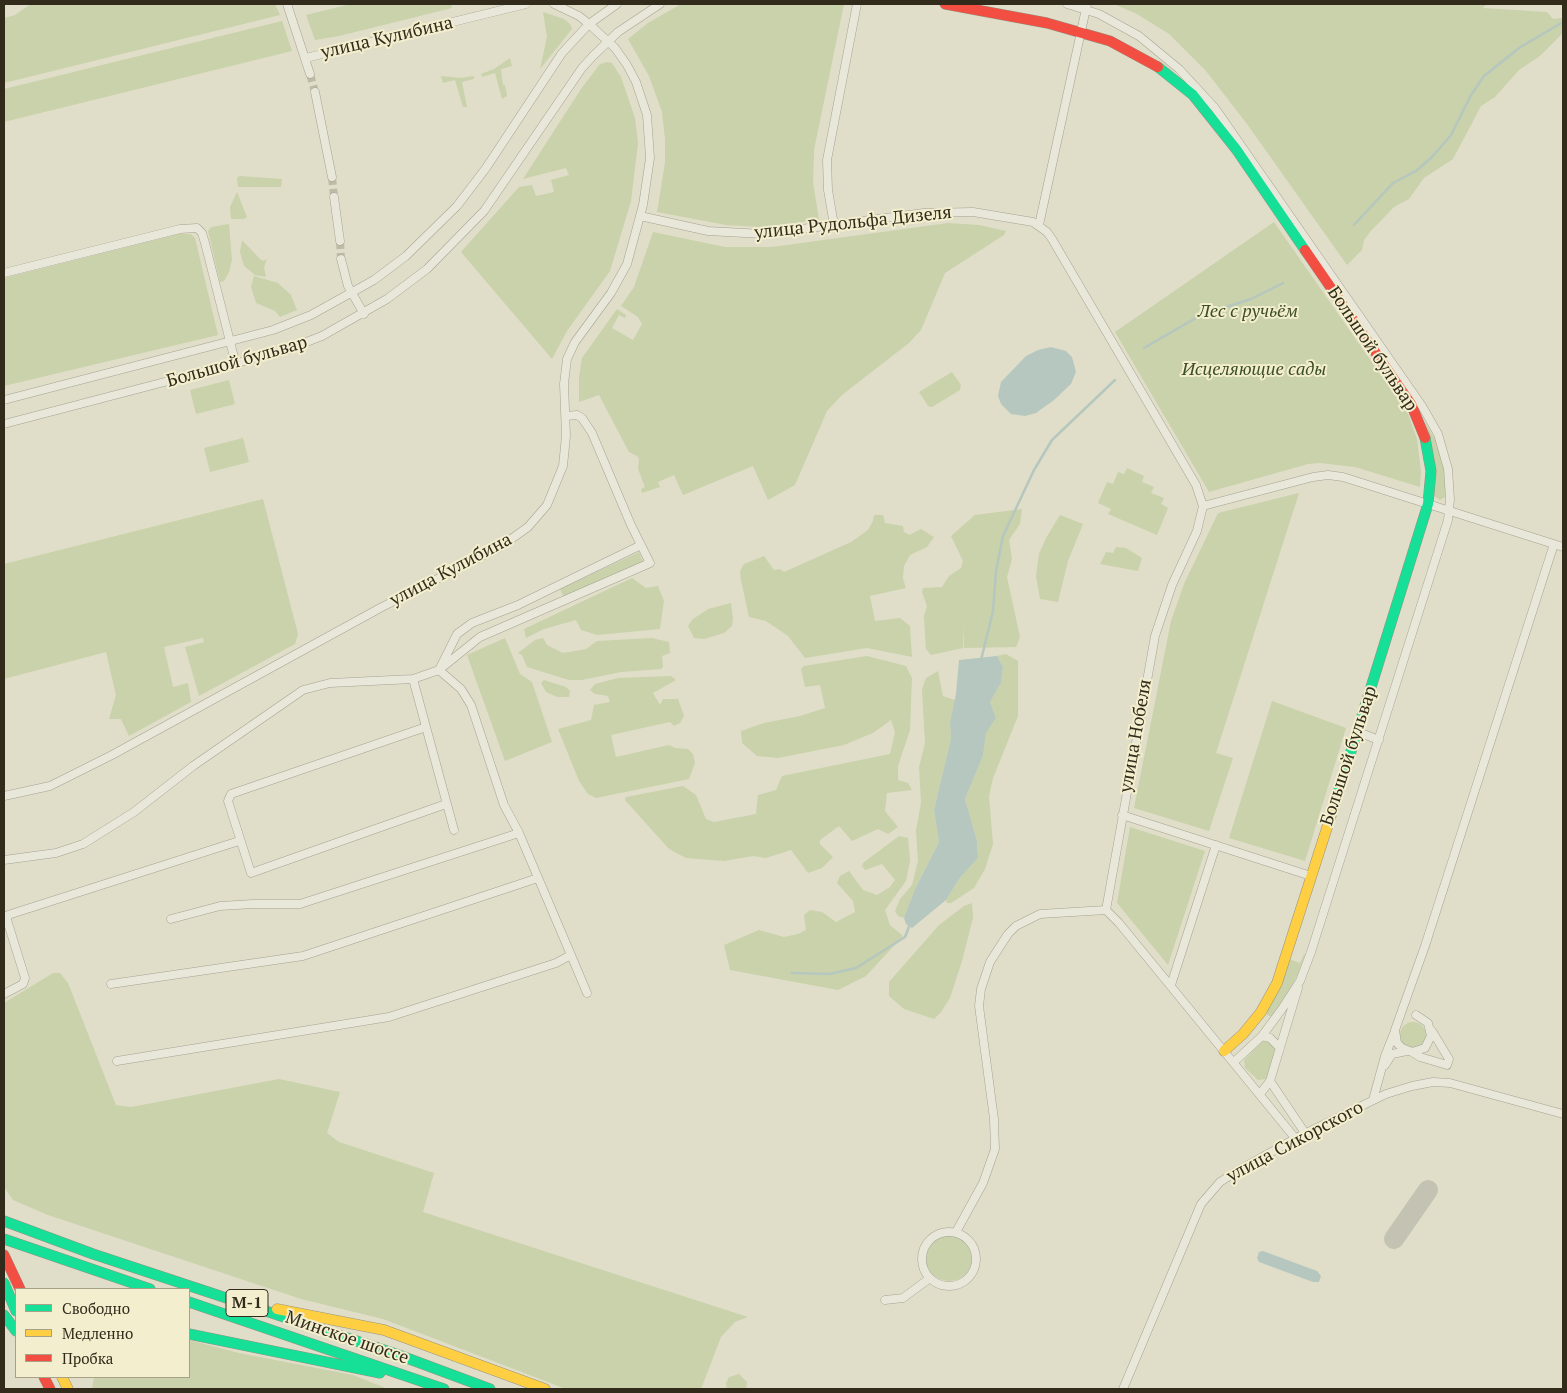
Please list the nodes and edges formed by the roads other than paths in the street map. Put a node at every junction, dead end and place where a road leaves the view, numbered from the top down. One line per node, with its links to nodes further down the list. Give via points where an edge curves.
1 (287, 4): 13 (street)
2 (526, 4): 13 (street, улица Кулибина)
3 (554, 4): 10 (street, улица Кулибина)
4 (617, 4): 10 (street, Большой бульвар)
5 (660, 4): 12 (street, Большой бульвар)
6 (857, 4): 19 (street, via 827,160)
7 (945, 4): 11 (main road, Большой бульвар)
8 (1067, 4): 9 (street, Большой бульвар)
9 (1086, 6): 11 (street); 33 (street, Большой бульвар, via 1158,51 1196,85 1236,136 1426,413 1444,451 1450,487)
10 (589, 24): 12 (street, улица Кулибина); 24 (street, Большой бульвар, via 562,53 457,206 406,256)
11 (1081, 31): 20 (street); 31 (main road, Большой бульвар, via 1127,49 1173,77 1205,108 1231,142 1411,404 1421,424 1429,455 1431,483)
12 (608, 41): 18 (street, улица Кулибина, via 636,82 647,116 650,158); 25 (street, Большой бульвар, via 582,68 508,177 465,232 400,290)
13 (306, 58): 14 (street)
14 (310, 74)
15 (314, 92): 16 (street)
16 (332, 177)
17 (334, 196): 21 (street)
18 (640, 216): 19 (street, улица Рудольфа Дизеля, via 708,231 747,234); 29 (street, улица Кулибина, via 620,277 570,352 564,384)
19 (834, 225): 20 (street, улица Рудольфа Дизеля, via 973,212)
20 (1039, 225): 32 (street, via 1052,239 1196,485)
21 (340, 241)
22 (341, 259): 24 (street)
23 (4, 273): 26 (street, via 180,229 197,228 205,243)
24 (352, 294): 25 (street); 26 (street, Большой бульвар, via 311,315)
25 (364, 314): 27 (street, Большой бульвар, via 312,341)
26 (230, 342): 27 (street); 28 (street, Большой бульвар)
27 (236, 365): 30 (street, Большой бульвар)
28 (4, 400)
29 (566, 416): 35 (street, via 577,415 592,433); 46 (street, улица Кулибина, via 566,449 559,480 547,505 516,537 82,771 50,786)
30 (4, 424)
31 (1428, 504): 32 (street, via 1328,475); 33 (street); 44 (main road, Большой бульвар)
32 (1203, 506): 48 (street, улица Нобеля, via 1159,621)
33 (1449, 510): 34 (street); 45 (street, Большой бульвар)
34 (1554, 544): 36 (street); 66 (street)
35 (641, 545): 37 (street); 39 (street, via 650,563)
36 (1563, 547)
37 (532, 597): 38 (street); 39 (street)
38 (506, 610): 40 (street); 41 (street, via 472,623 457,634)
39 (539, 612): 40 (street)
40 (513, 623): 41 (street, via 480,637)
41 (439, 670): 42 (street); 50 (street, via 462,688 471,705 504,805)
42 (413, 679): 43 (street); 53 (street, via 330,683 302,690 193,766 134,812 83,844 56,854)
43 (426, 727): 47 (street); 51 (street, via 231,794 228,801)
44 (1358, 732): 45 (street); 54 (main road, Большой бульвар)
45 (1379, 740): 59 (street, Большой бульвар)
46 (4, 796)
47 (446, 804): 49 (street); 51 (street, via 254,872 248,870)
48 (1122, 815): 52 (street); 56 (street, улица Нобеля)
49 (454, 830)
50 (519, 833): 55 (street); 57 (street, via 300,904 220,906)
51 (239, 842): 63 (street, via 8,915 25,978 23,984)
52 (1216, 845): 54 (street); 61 (street)
53 (4, 860)
54 (1311, 876): 69 (main road, Большой бульвар, via 1273,991 1251,1026)
55 (538, 878): 58 (street); 60 (street, via 303,956)
56 (1106, 910): 61 (street); 81 (street, via 1040,914 1016,926 990,962 979,1006 995,1125 995,1149 983,1183)
57 (171, 919)
58 (571, 955): 62 (street); 71 (street, via 547,966 389,1018)
59 (1300, 980): 67 (street, Большой бульвар); 68 (street)
60 (111, 984)
61 (1171, 985): 69 (street)
62 (587, 993)
63 (4, 994)
64 (1416, 1015): 65 (street, via 1423,1018)
65 (1431, 1029): 70 (street, via 1432,1036 1425,1048); 70 (street, via 1449,1059 1447,1064)
66 (1395, 1030): 70 (street, via 1397,1043); 73 (street)
67 (1262, 1036): 68 (street, via 1270,1038); 72 (street, Большой бульвар)
68 (1280, 1048): 74 (street)
69 (1224, 1051): 72 (street)
70 (1410, 1052): 73 (street, via 1392,1054)
71 (116, 1061)
72 (1234, 1062): 75 (street)
73 (1382, 1069): 76 (street)
74 (1270, 1081): 75 (street); 78 (street)
75 (1260, 1094): 79 (street)
76 (1373, 1100): 77 (street, улица Сикорского, via 1412,1086 1450,1083); 78 (street, улица Сикорского)
77 (1563, 1114)
78 (1305, 1133): 79 (street, улица Сикорского)
79 (1295, 1138): 98 (street, улица Сикорского, via 1220,1182 1201,1204)
80 (4, 1221): 90 (main road, Минское шоссе / М-1, via 93,1254)
81 (956, 1232): 84 (street, via 940,1233 924,1249 923,1264); 84 (street, via 975,1249 973,1272 954,1286 937,1283)
82 (4, 1239): 87 (main road)
83 (4, 1255): 86 (main road)
84 (930, 1278): 88 (street, via 903,1298)
85 (4, 1284): 91 (main road)
86 (20, 1288)
87 (147, 1288)
88 (885, 1300)
89 (190, 1302): 95 (main road, Минское шоссе / М-1)
90 (245, 1302): 96 (main road, Минское шоссе / М-1); 97 (main road, via 384,1330)
91 (15, 1309)
92 (4, 1315): 93 (main road)
93 (15, 1330)
94 (190, 1334): 95 (main road, via 360,1368)
95 (442, 1389)
96 (490, 1389)
97 (546, 1389)
98 (1123, 1389)

